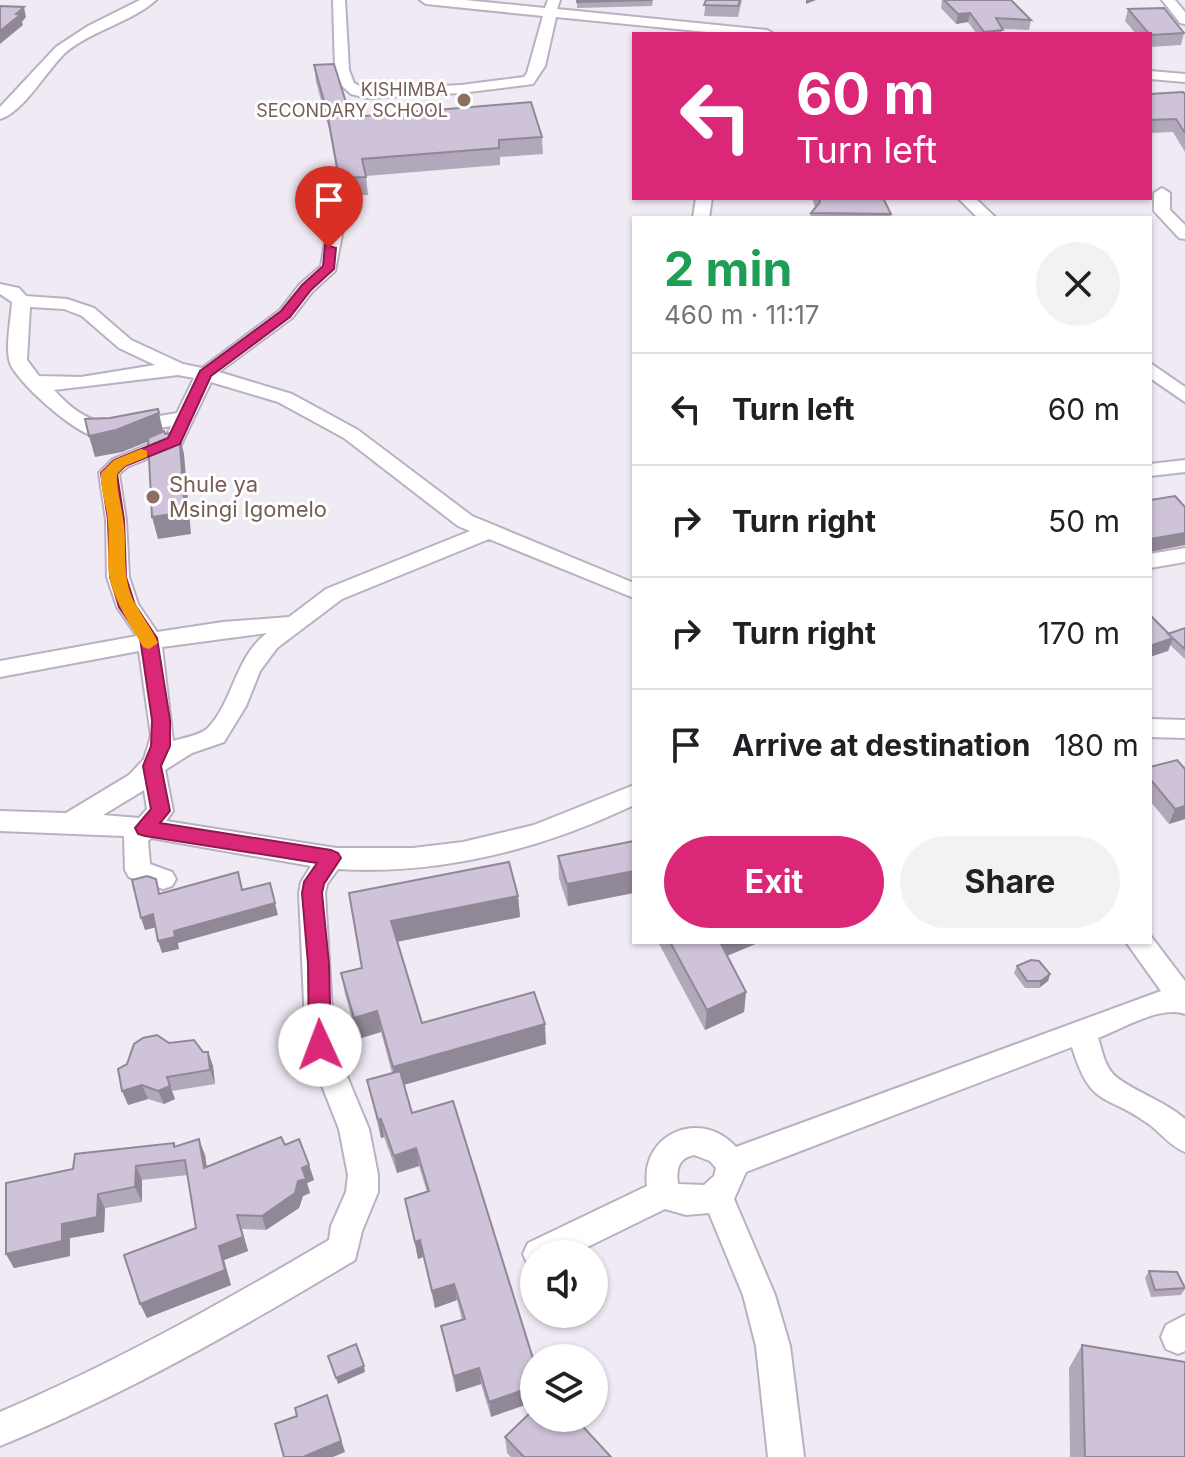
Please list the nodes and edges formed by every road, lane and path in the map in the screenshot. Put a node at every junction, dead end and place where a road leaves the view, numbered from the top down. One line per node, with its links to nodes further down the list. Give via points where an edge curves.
1 (150, 0): 13 (street, via 62,49)
2 (339, 0): 5 (street, via 340,70 347,86 367,94 528,81 538,70)
3 (426, 0): 5 (street)
4 (1168, 0): 6 (street)
5 (551, 7): 7 (street)
6 (1185, 20)
7 (682, 30): 8 (street)
8 (724, 32)
9 (1185, 62): 10 (street)
10 (1152, 64)
11 (1152, 75): 12 (street)
12 (1185, 78)
13 (0, 115)
14 (1162, 193): 18 (street, via 1162,211)
15 (968, 200): 17 (street)
16 (346, 202): 23 (street, via 329,248 329,267 286,314)
17 (986, 216)
18 (1185, 234)
19 (0, 289): 20 (street)
20 (21, 301): 21 (street, via 67,304 88,312 125,344); 24 (street, via 18,360)
21 (178, 369): 23 (street); 24 (street, via 81,383)
22 (1152, 371): 25 (street)
23 (205, 374): 26 (street); 29 (street, via 297,403 351,434 453,514)
24 (37, 382): 26 (street, via 65,413 99,431)
25 (1185, 396)
26 (185, 418): 34 (street, via 174,441 120,463 109,473 118,577)
27 (1185, 466): 28 (street)
28 (1152, 470)
29 (488, 531): 32 (street); 33 (street, via 334,594)
30 (1185, 555): 31 (street)
31 (1152, 561)
32 (632, 590)
33 (296, 624): 34 (street); 38 (street, via 269,643 250,668 215,736)
34 (149, 642): 35 (street); 38 (street, via 163,736)
35 (0, 669)
36 (1152, 728): 37 (street)
37 (1185, 729)
38 (152, 766): 40 (street, via 126,791); 42 (street, via 160,811)
39 (632, 795): 43 (street, via 562,826 480,849 386,860)
40 (71, 822): 41 (street); 42 (street)
41 (3, 823)
42 (145, 828): 43 (street); 44 (street, via 135,839 138,870)
43 (331, 858): 53 (street, via 312,893 320,1045 354,1129 363,1175 344,1249 195,1336 85,1393)
44 (163, 879)
45 (1141, 944): 46 (street)
46 (1183, 1000): 47 (street, via 1155,1004)
47 (1082, 1033): 48 (street, via 1104,1085 1160,1115); 49 (street)
48 (1185, 1138)
49 (732, 1164): 50 (street, via 710,1143 682,1145 661,1164); 51 (street, via 726,1188)
50 (664, 1194): 51 (street, via 692,1202); 52 (street)
51 (717, 1195): 54 (street, via 759,1295 773,1346)
52 (568, 1240)
53 (0, 1429)
54 (786, 1457)

